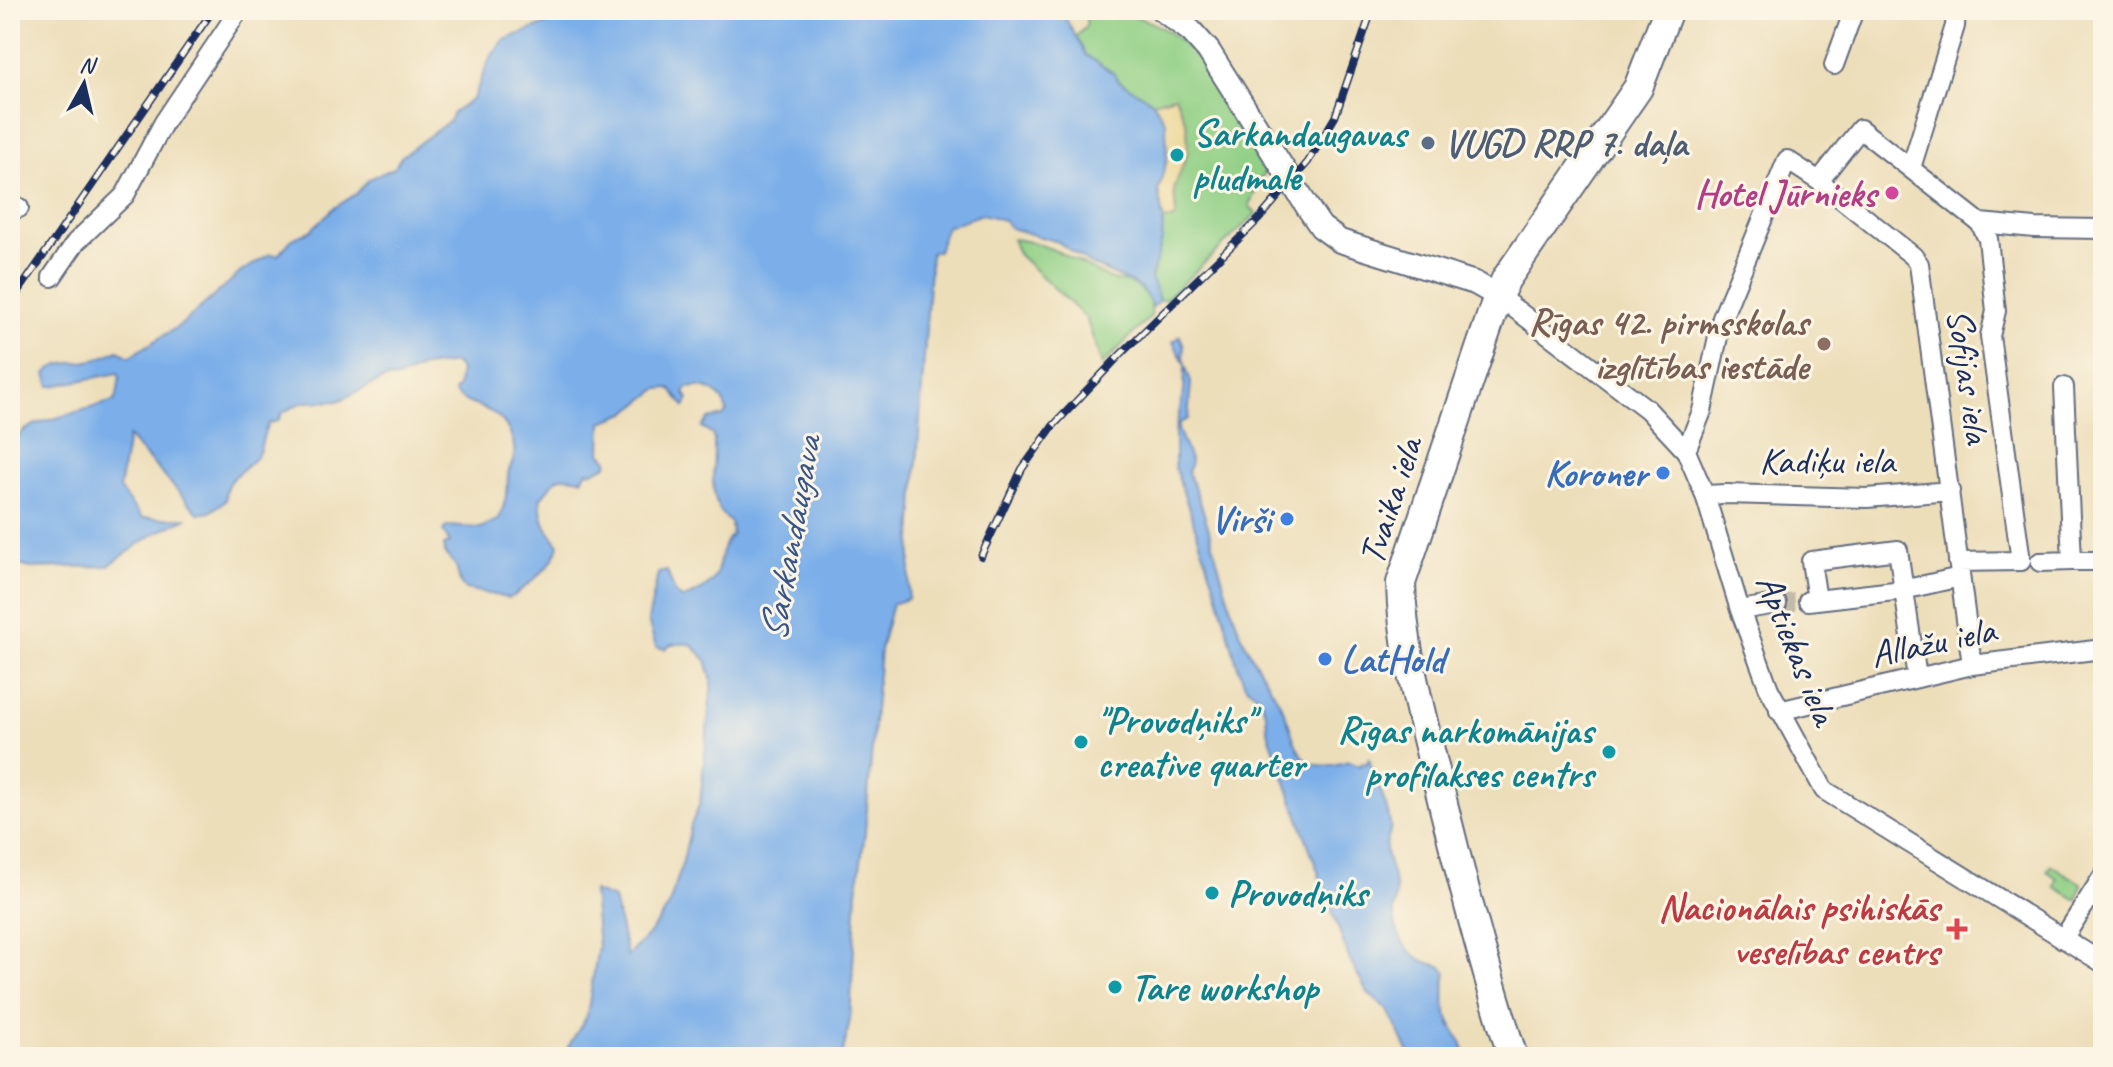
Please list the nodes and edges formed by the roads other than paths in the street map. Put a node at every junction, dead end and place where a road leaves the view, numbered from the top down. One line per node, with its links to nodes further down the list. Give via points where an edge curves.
1 (239, 10): 11 (street, via 171,111 125,195 76,242)
2 (1162, 10): 12 (street, via 1208,50 1330,235 1475,283)
3 (1668, 10): 12 (main road, Tvaika iela, via 1638,88)
4 (1854, 10): 6 (street)
5 (1956, 10): 7 (street)
6 (1834, 65)
7 (1911, 168): 8 (street, via 1860,129); 9 (street)
8 (1819, 181): 14 (street, Sofijas iela, via 1787,160 1722,318 1702,411); 15 (street, Sofijas iela, via 1919,264)
9 (1980, 223): 10 (street); 20 (street, via 1988,239 1996,311 1990,336 2021,561)
10 (2103, 229)
11 (52, 277)
12 (1498, 296): 14 (street, Aptiekas iela, via 1647,409); 31 (main road, Tvaika iela, via 1406,565 1401,597 1415,684 1464,888)
13 (2064, 387): 17 (street)
14 (1686, 451): 16 (street, Aptiekas iela)
15 (1950, 491): 16 (street, Kadiķu iela, via 1867,498); 20 (street, Sofijas iela)
16 (1705, 495): 23 (street, Aptiekas iela)
17 (2072, 561): 18 (street); 19 (street)
18 (2103, 561)
19 (2040, 562)
20 (1959, 570): 21 (street); 25 (street, Sofijas iela)
21 (1903, 590): 21 (street, via 1811,600 1811,561 1898,550); 26 (street)
22 (1777, 604): 23 (street)
23 (1740, 610): 27 (street, Aptiekas iela)
24 (2103, 649): 25 (street, Allažu iela)
25 (1972, 665): 26 (street, Allažu iela)
26 (1917, 678): 27 (street, Allažu iela)
27 (1779, 711): 29 (street, Aptiekas iela, via 1824,790)
28 (2103, 876): 29 (street)
29 (2063, 939): 30 (street, Aptiekas iela)
30 (2103, 963)
31 (1513, 1057)

